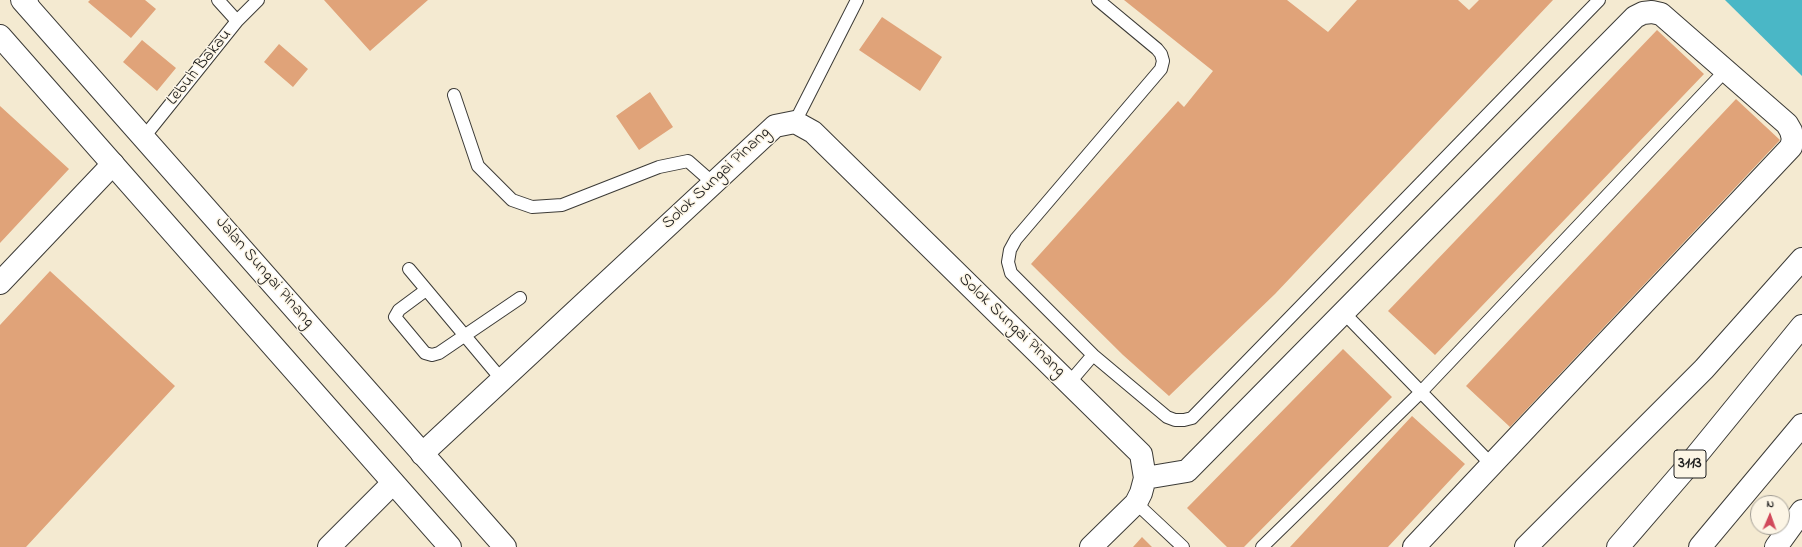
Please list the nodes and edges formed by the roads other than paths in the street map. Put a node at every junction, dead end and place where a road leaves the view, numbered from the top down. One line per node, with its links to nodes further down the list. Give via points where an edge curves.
1 (218, 0): 7 (lane)
2 (258, 0): 7 (lane, Lebuh Bakau)
3 (857, 0): 11 (lane)
4 (1098, 0): 23 (lane, via 1157,49 1163,61 1161,69 1016,239 1010,250 1008,262 1011,273)
5 (1599, 0): 23 (lane, via 1192,418 1175,420 1167,417)
6 (25, 2): 12 (main road, Jalan Sungai Pinang)
7 (237, 21): 12 (lane, Lebuh Bakau)
8 (0, 36): 13 (main road)
9 (1725, 70): 20 (main road, via 1661,14 1643,13 1635,17); 26 (lane); 29 (main road, via 1787,124 1793,139 1791,147)
10 (454, 95): 14 (lane, via 478,166 512,200 532,207 562,205 659,167 688,161)
11 (795, 122): 14 (main road, Solok Sungai Pinang, via 775,126); 25 (main road, Solok Sungai Pinang, via 813,132)
12 (144, 137): 28 (main road, Jalan Sungai Pinang)
13 (113, 164): 17 (main road); 31 (main road)
14 (713, 184): 24 (main road, Solok Sungai Pinang)
15 (1802, 259): 41 (main road, via 1704,369)
16 (409, 269): 18 (lane)
17 (0, 283)
18 (426, 290): 22 (lane); 22 (lane, via 399,310 395,317 404,329 425,353 432,354 438,353)
19 (520, 298): 22 (lane)
20 (1343, 312): 26 (lane); 30 (main road, via 1187,471)
21 (1802, 326): 42 (main road, 3113)
22 (464, 335): 24 (lane)
23 (1094, 354): 25 (lane)
24 (502, 380): 28 (main road, Solok Sungai Pinang)
25 (1069, 383): 30 (main road, Solok Sungai Pinang, via 1142,454)
26 (1421, 392): 29 (lane); 39 (lane)
27 (1802, 425): 43 (main road)
28 (422, 454): 36 (main road, Jalan Sungai Pinang)
29 (1492, 465): 40 (main road)
30 (1145, 478): 32 (main road, via 1142,493)
31 (393, 483): 34 (main road); 35 (main road)
32 (1136, 503): 37 (main road); 38 (lane)
33 (1802, 511): 44 (main road)
34 (328, 547)
35 (450, 547)
36 (504, 547)
37 (1091, 547)
38 (1183, 547)
39 (1262, 547)
40 (1414, 547)
41 (1526, 547)
42 (1618, 547)
43 (1700, 547)
44 (1776, 547)

